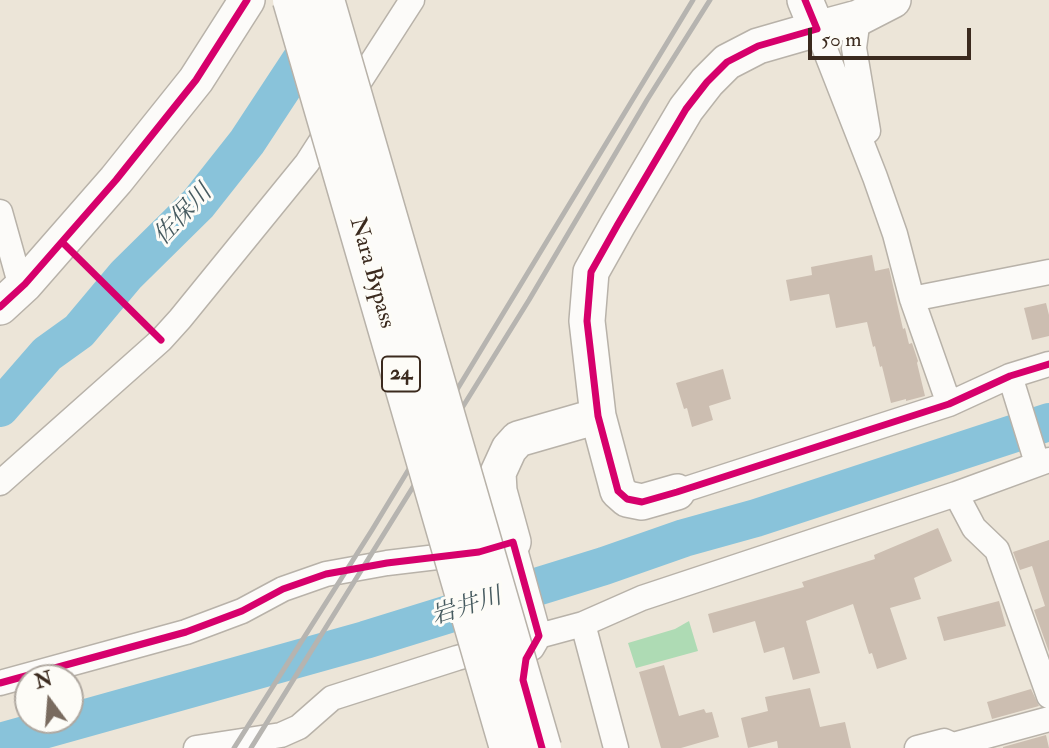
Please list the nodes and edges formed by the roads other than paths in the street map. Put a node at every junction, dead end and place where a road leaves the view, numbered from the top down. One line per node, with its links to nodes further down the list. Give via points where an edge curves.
1 (247, 0): 11 (street, via 196,80)
2 (292, 0): 29 (highway, Nara Bypass / 24, bridge)
3 (325, 0): 30 (highway, Nara Bypass / 24, bridge)
4 (412, 0): 19 (street, via 307,163 180,319)
5 (892, 0): 7 (street)
6 (811, 14): 7 (street); 8 (street); 17 (street, via 727,62 707,82 686,109 591,272 587,321)
7 (858, 18): 8 (street, via 854,48)
8 (875, 177): 12 (street)
9 (0, 212): 11 (street, via 18,276)
10 (1049, 272): 12 (street)
11 (25, 284): 13 (street)
12 (912, 299): 16 (street)
13 (0, 307)
14 (1049, 363): 15 (street)
15 (1012, 383): 16 (street); 18 (street)
16 (948, 404): 20 (street)
17 (598, 416): 20 (street, via 618,491 627,499 642,502); 22 (street, via 518,439 509,449 498,473)
18 (1040, 459): 21 (street)
19 (0, 483)
20 (677, 492)
21 (956, 494): 23 (street, via 642,598); 26 (street, via 974,528 997,550)
22 (514, 549): 24 (street); 25 (street, via 326,574 186,632)
23 (583, 624): 24 (street); 31 (street)
24 (538, 630): 28 (street, via 332,698 299,727 281,735); 30 (street, via 523,680)
25 (0, 683)
26 (1049, 695)
27 (1049, 719): 32 (street, via 953,745 944,741)
28 (196, 748)
29 (509, 748)
30 (542, 748)
31 (616, 748)
32 (917, 748)

